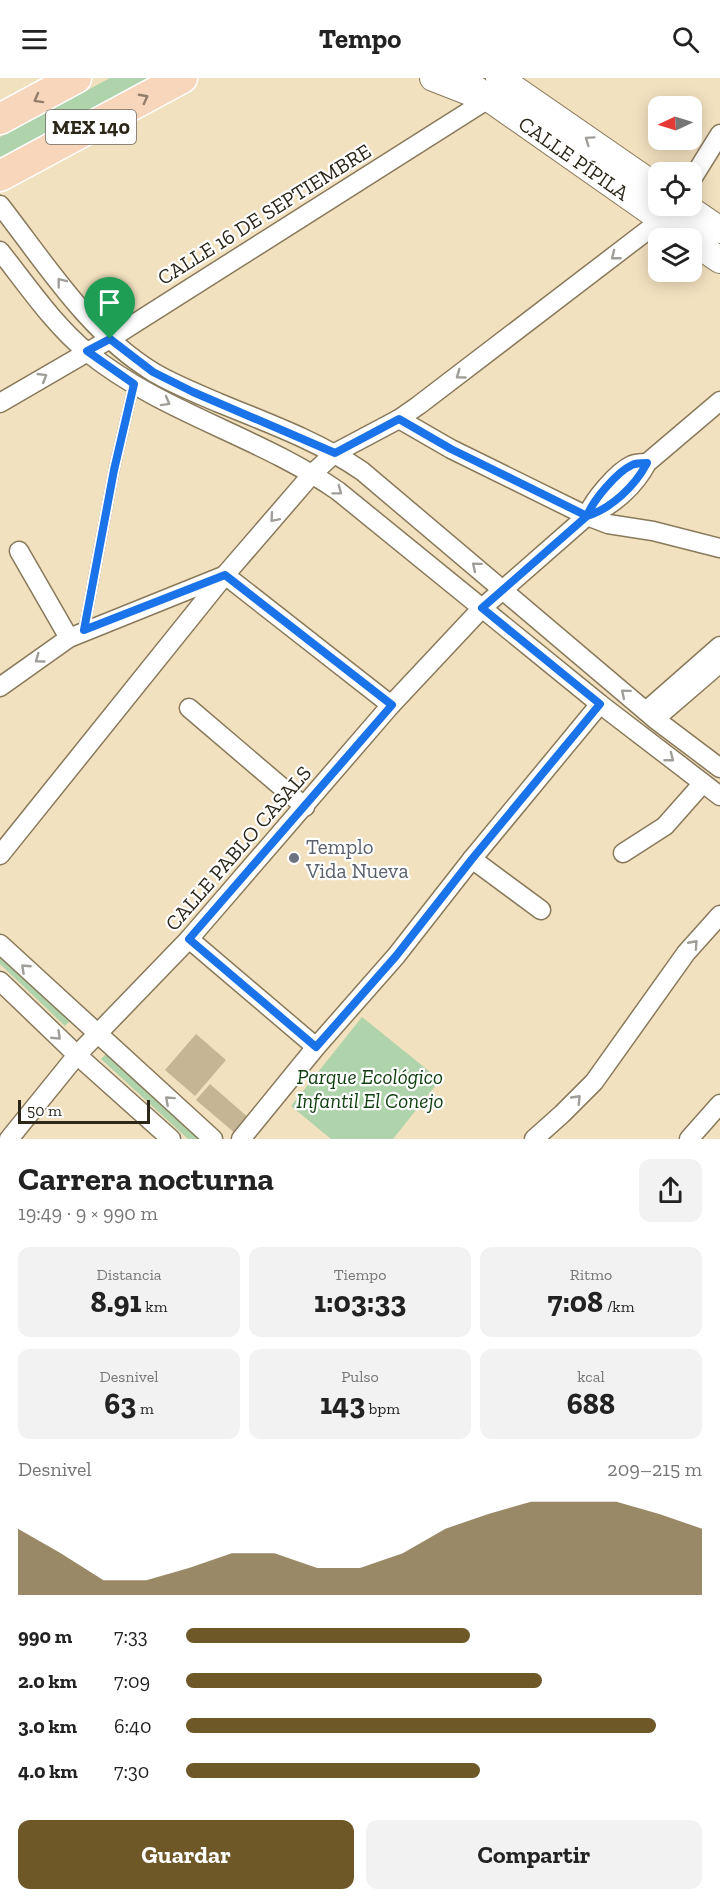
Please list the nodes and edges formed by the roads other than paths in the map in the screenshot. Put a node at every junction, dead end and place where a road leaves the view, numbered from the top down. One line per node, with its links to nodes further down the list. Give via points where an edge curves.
1 (76, 78): 6 (highway, MEX 140, one-way to 6)
2 (182, 78): 9 (highway, MEX 140, one-way to 2)
3 (433, 78): 5 (main road, via 458,89)
4 (460, 78): 5 (main road, CALLE PÍPILA)
5 (498, 84): 10 (main road, CALLE PÍPILA, one-way to 5); 11 (main road, CALLE PÍPILA); 21 (street, CALLE 16 DE SEPTIEMBRE)
6 (0, 119)
7 (720, 134): 8 (street)
8 (702, 163)
9 (0, 176)
10 (648, 182)
11 (648, 198)
12 (0, 205): 21 (street, one-way to 12, via 83,311)
13 (663, 216): 26 (street, one-way to 26)
14 (670, 216): 16 (main road, CALLE PÍPILA)
15 (699, 216): 17 (main road)
16 (680, 228)
17 (720, 230)
18 (702, 248): 20 (main road, CALLE PÍPILA)
19 (0, 251): 22 (street, via 58,323)
20 (720, 260)
21 (110, 339): 22 (street, CALLE 16 DE SEPTIEMBRE); 27 (street, via 153,372)
22 (87, 351): 23 (street); 25 (street, CALLE 16 DE SEPTIEMBRE, one-way to 22)
23 (134, 384): 28 (street, one-way to 28); 35 (lane)
24 (720, 401): 29 (street, CALLE PABLO CASALS, via 647,463 620,496)
25 (0, 403)
26 (399, 419): 27 (street); 29 (street)
27 (335, 453): 28 (street); 33 (street, one-way to 27, via 362,471)
28 (313, 473): 32 (street, one-way to 32); 34 (street, one-way to 34)
29 (587, 516): 30 (street); 33 (street, CALLE PABLO CASALS)
30 (720, 548)
31 (19, 551): 35 (street)
32 (225, 575): 35 (street); 40 (street); 48 (street)
33 (502, 589): 34 (street, CALLE PABLO CASALS); 42 (street, one-way to 33)
34 (482, 608): 39 (street); 40 (street, CALLE PABLO CASALS)
35 (76, 634): 38 (street, one-way to 38)
36 (720, 646): 42 (street)
37 (720, 663): 42 (street)
38 (0, 687)
39 (600, 704): 44 (street, one-way to 44); 49 (street)
40 (392, 705): 46 (street, CALLE PABLO CASALS)
41 (189, 708): 46 (street)
42 (651, 715): 43 (street)
43 (720, 768)
44 (703, 783): 45 (street); 47 (street, via 665,826)
45 (720, 796)
46 (305, 807): 52 (street, CALLE PABLO CASALS)
47 (623, 853)
48 (0, 855)
49 (472, 859): 50 (street); 56 (street, via 396,956)
50 (541, 910)
51 (720, 915): 63 (street, one-way to 51, via 594,1082 686,952)
52 (189, 939): 55 (street, CALLE PABLO CASALS); 56 (street)
53 (0, 944): 55 (street, one-way to 53)
54 (0, 981): 57 (street, one-way to 57)
55 (97, 1034): 57 (street, CALLE PABLO CASALS); 61 (street, one-way to 55)
56 (316, 1047): 62 (street)
57 (77, 1055): 59 (street, CALLE PABLO CASALS); 60 (street)
58 (720, 1104): 64 (street)
59 (9, 1139)
60 (171, 1139)
61 (213, 1139)
62 (241, 1139)
63 (534, 1139)
64 (689, 1139)

